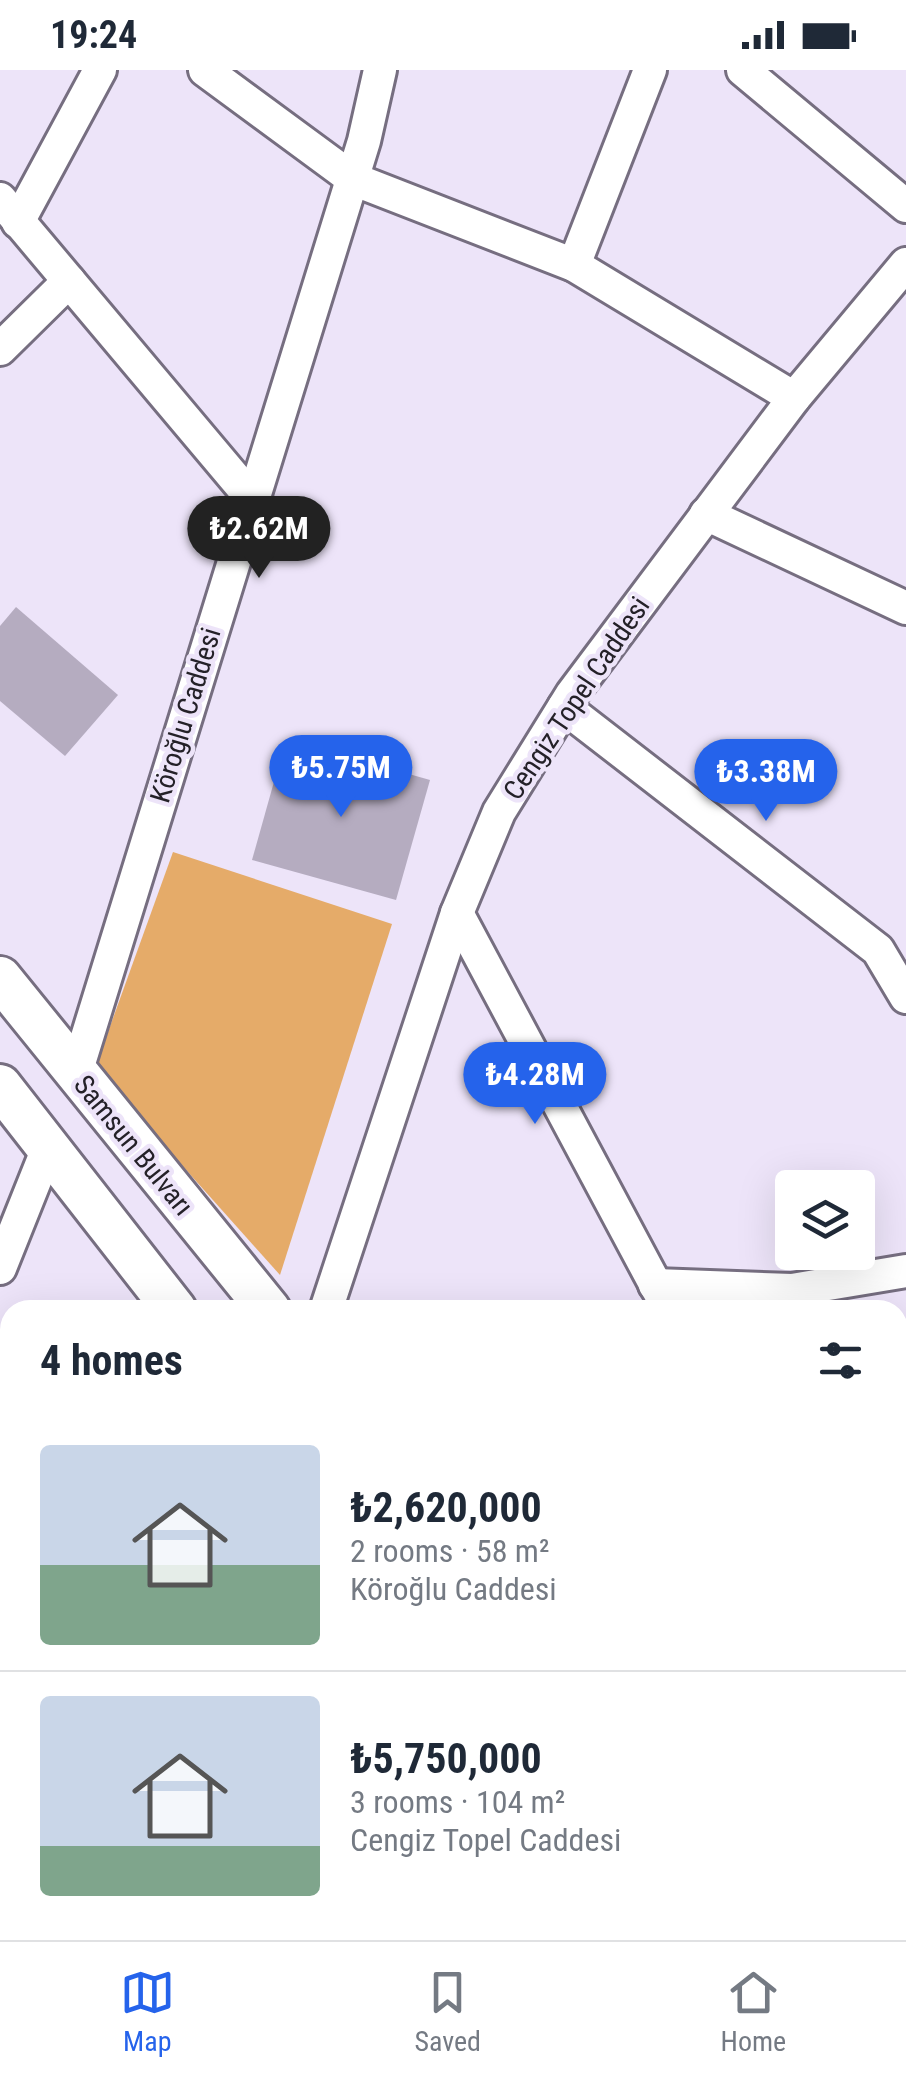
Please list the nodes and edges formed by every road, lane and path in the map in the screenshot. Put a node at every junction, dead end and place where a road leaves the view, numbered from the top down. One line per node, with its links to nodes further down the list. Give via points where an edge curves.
1 (100, 70): 8 (street)
2 (204, 70): 6 (street)
3 (380, 70): 6 (street, Köroğlu Caddesi)
4 (650, 70): 10 (street)
5 (743, 70): 7 (street)
6 (353, 179): 10 (street); 14 (street, Köroğlu Caddesi)
7 (906, 206)
8 (9, 210): 11 (street)
9 (906, 264): 13 (street, Cengiz Topel Caddesi)
10 (574, 265): 13 (street)
11 (68, 281): 12 (street); 14 (street)
12 (0, 350)
13 (794, 398): 15 (street, Cengiz Topel Caddesi)
14 (256, 502): 21 (street, Köroğlu Caddesi)
15 (706, 514): 16 (street); 17 (street, Cengiz Topel Caddesi)
16 (906, 608)
17 (564, 707): 18 (street, Cengiz Topel Caddesi, via 499,812); 20 (street, via 878,950)
18 (457, 913): 26 (street); 29 (street, Cengiz Topel Caddesi)
19 (0, 978): 21 (main road, Samsun Bulvarı)
20 (906, 997)
21 (76, 1073): 23 (main road); 28 (main road, Samsun Bulvarı)
22 (0, 1086): 23 (main road)
23 (48, 1148): 24 (street); 27 (main road)
24 (0, 1268)
25 (906, 1271): 26 (street, via 792,1290)
26 (662, 1298)
27 (167, 1300)
28 (261, 1300)
29 (329, 1300)

